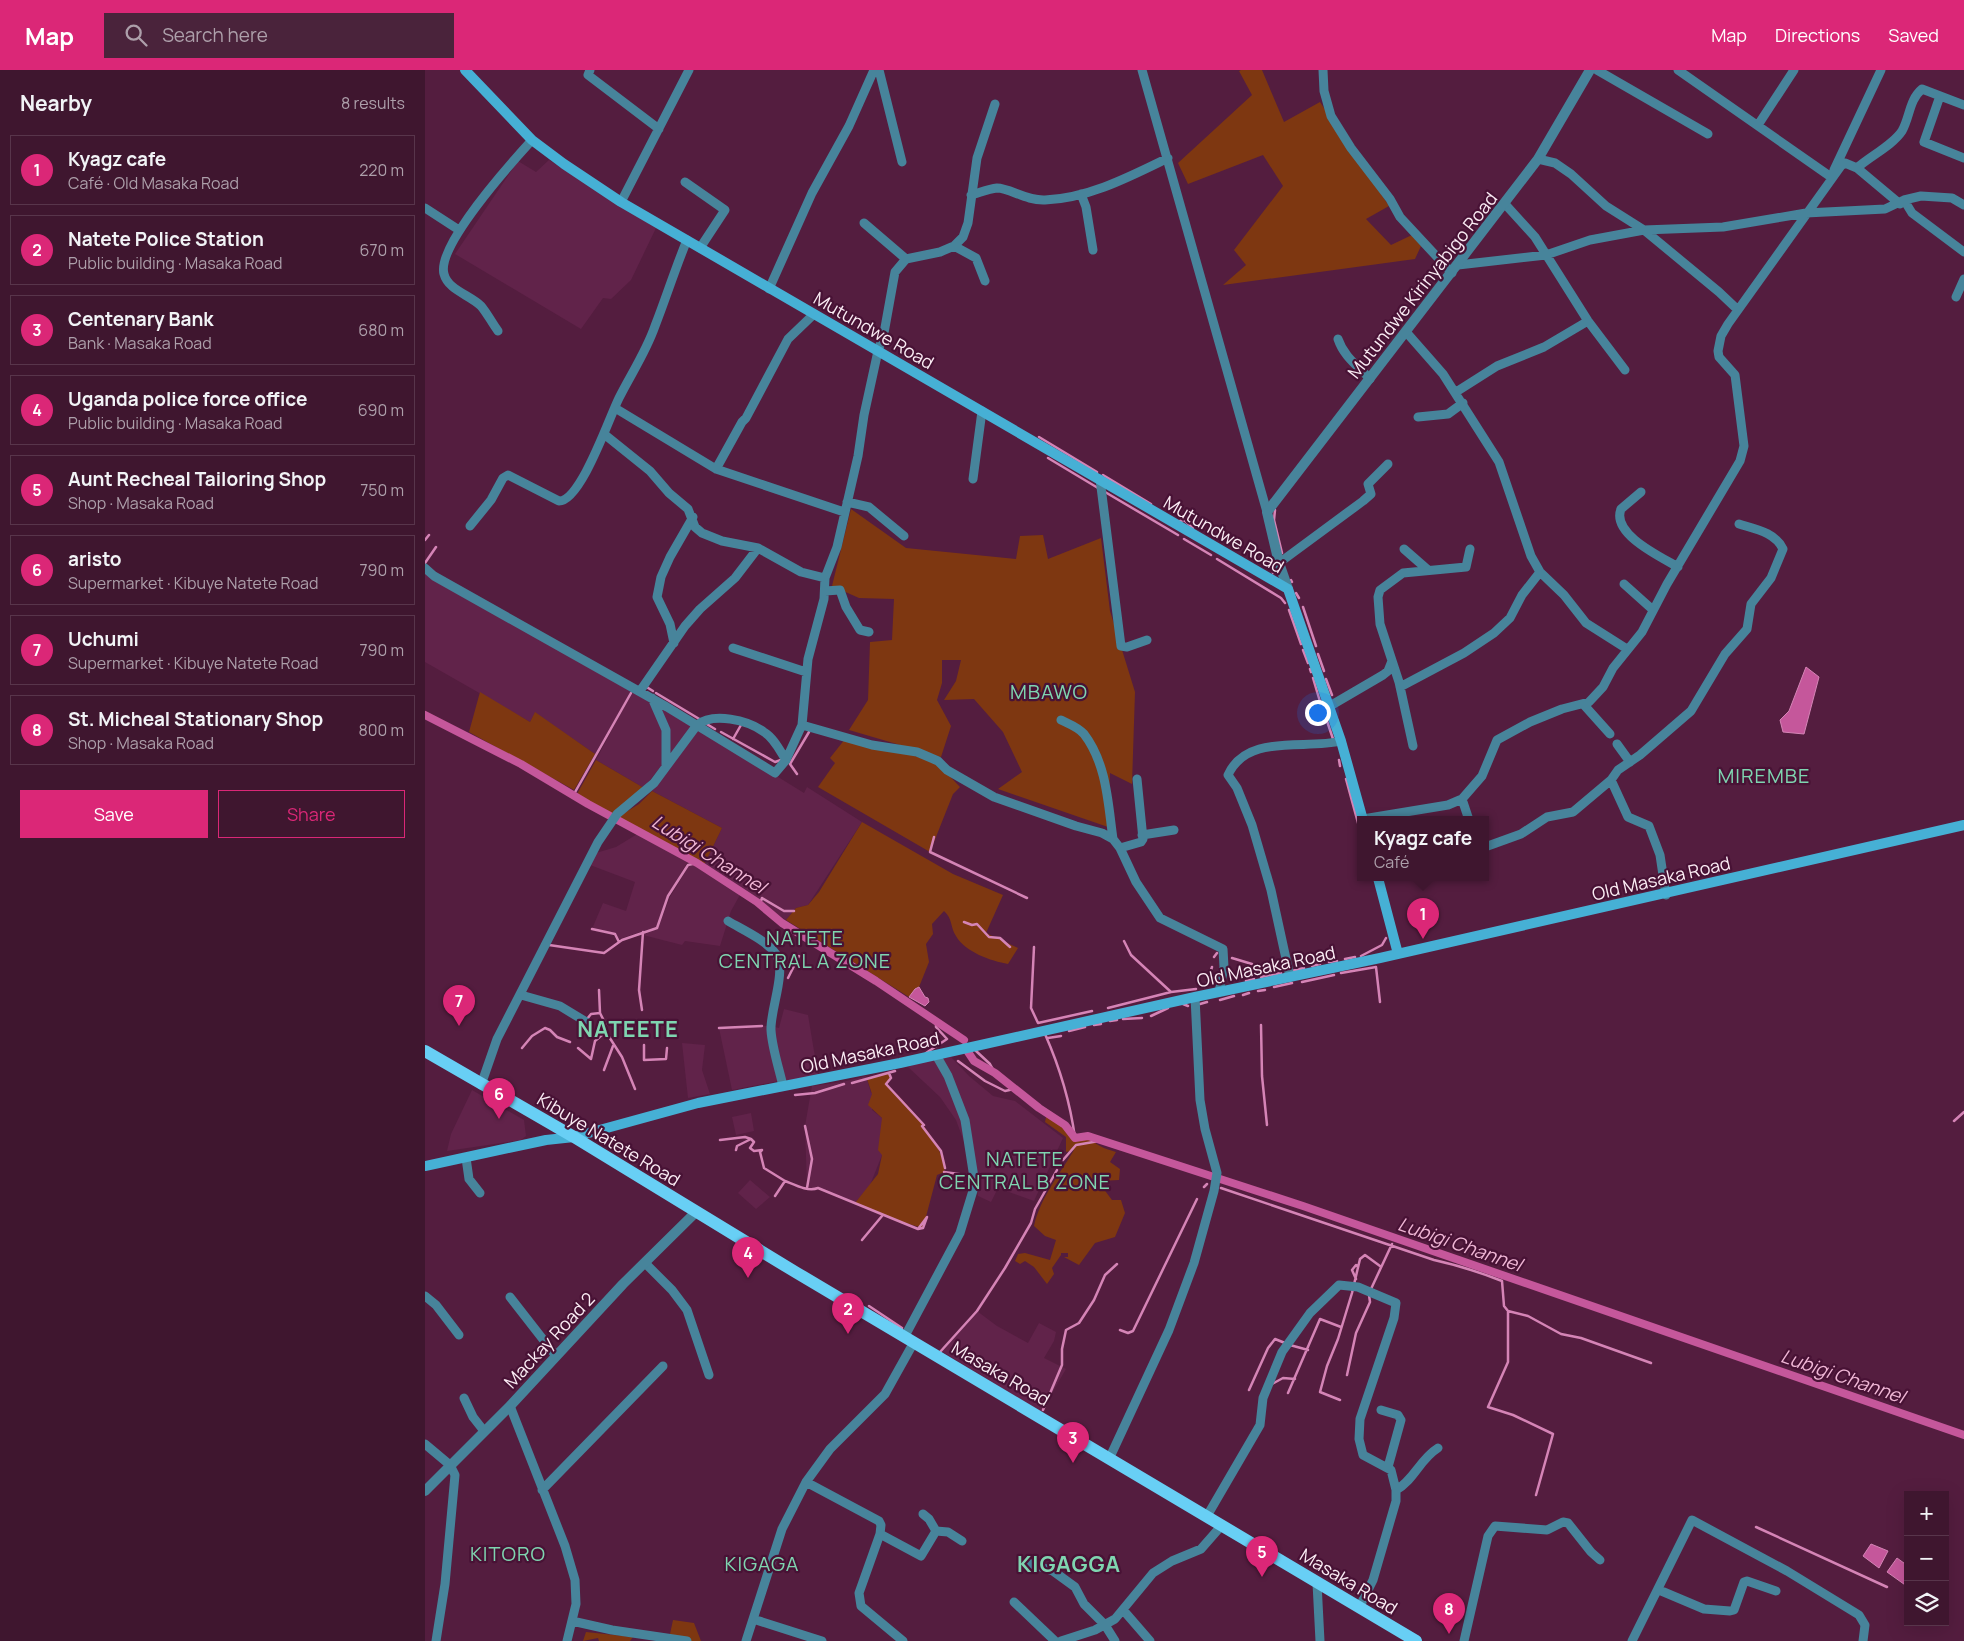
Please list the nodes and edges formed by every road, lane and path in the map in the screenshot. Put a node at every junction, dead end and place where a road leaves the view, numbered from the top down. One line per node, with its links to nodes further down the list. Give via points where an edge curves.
1 (465, 70): 19 (main road, Mutundwe Road)
2 (590, 70): 17 (street, via 588,75)
3 (689, 70): 17 (street)
4 (874, 70): 48 (street, via 849,126 812,193)
5 (879, 70): 23 (street)
6 (1142, 70): 20 (street)
7 (1323, 70): 45 (street, via 1324,91 1331,116 1351,148 1400,217)
8 (1590, 70): 22 (street, Mutundwe Kirinyabigo Road)
9 (1597, 70): 18 (street)
10 (1678, 70): 16 (street)
11 (1794, 70): 16 (street)
12 (1881, 70): 25 (street)
13 (1940, 96): 15 (street); 21 (street, via 1924,142); 24 (street, via 1922,89 1912,102 1897,137)
14 (995, 104): 28 (street, via 977,158)
15 (1964, 105)
16 (1758, 125): 25 (street)
17 (659, 129): 29 (street)
18 (1708, 134)
19 (532, 140): 29 (main road, Mutundwe Road); 36 (street, via 506,168)
20 (1168, 158): 27 (street); 72 (street)
21 (1964, 158)
22 (1538, 159): 31 (street, Mutundwe Kirinyabigo Road); 37 (street, via 1555,163 1606,206)
23 (902, 162)
24 (1857, 168): 25 (street, via 1845,163); 30 (street)
25 (1831, 177): 34 (street)
26 (685, 182): 40 (street, via 725,210)
27 (1081, 194): 28 (street, via 1045,200 996,188); 41 (street)
28 (971, 196): 39 (street, via 968,223 963,237)
29 (621, 202): 38 (main road, Mutundwe Road)
30 (1902, 202): 32 (street, via 1921,196 1943,197 1959,200); 34 (street, via 1885,210); 42 (street)
31 (1505, 204): 43 (street, via 1535,237); 45 (street, Mutundwe Kirinyabigo Road)
32 (1964, 205)
33 (425, 208): 36 (street)
34 (1806, 213): 37 (street, via 1723,227); 50 (street)
35 (864, 223): 44 (street)
36 (459, 230): 53 (street, via 444,256 444,274 455,289 480,305)
37 (1644, 230): 43 (street, via 1590,240); 50 (street)
38 (687, 240): 40 (main road, Mutundwe Road); 61 (street, via 643,354)
39 (954, 246): 44 (street); 47 (street, via 975,258)
40 (701, 248): 48 (main road, Mutundwe Road)
41 (1093, 250)
42 (1964, 252)
43 (1546, 255): 45 (street); 52 (street)
44 (906, 259): 56 (street, via 895,272)
45 (1455, 269): 54 (street, Mutundwe Kirinyabigo Road)
46 (1964, 279): 49 (street)
47 (985, 281)
48 (769, 289): 51 (main road, Mutundwe Road)
49 (1956, 297)
50 (1738, 310): 81 (street, via 1721,336 1718,351 1719,357 1735,375 1744,446 1740,461)
51 (814, 314): 56 (main road, Mutundwe Road); 66 (street, via 788,339)
52 (1588, 321): 57 (street); 59 (street, via 1543,347 1497,366)
53 (498, 331)
54 (1407, 332): 58 (street, Mutundwe Kirinyabigo Road); 59 (street)
55 (1338, 339): 58 (street, via 1351,362)
56 (878, 351): 62 (main road, Mutundwe Road); 70 (street)
57 (1625, 370)
58 (1370, 380): 72 (street, Mutundwe Kirinyabigo Road)
59 (1456, 392): 60 (street)
60 (1463, 403): 63 (street, via 1449,414); 84 (street, via 1499,462 1531,556)
61 (615, 408): 64 (street); 66 (street)
62 (982, 411): 67 (street); 68 (main road, Mutundwe Road)
63 (1418, 417)
64 (604, 434): 73 (street, via 650,471); 75 (street, via 584,474 566,499 559,502 508,475)
65 (1388, 464): 80 (street, via 1368,484 1371,494)
66 (716, 468): 71 (street)
67 (973, 479)
68 (1100, 479): 87 (main road, Mutundwe Road); 91 (street, via 1121,646)
69 (1641, 492): 81 (street, via 1619,512 1628,534 1645,550)
70 (847, 502): 71 (street); 76 (street, via 869,507)
71 (844, 512): 85 (street, via 837,547)
72 (1267, 512): 80 (street)
73 (693, 517): 77 (street, via 695,527 703,533 722,541); 92 (street, via 661,577 657,597 670,624)
74 (1739, 524): 110 (street, via 1779,540 1783,549 1778,565 1751,604 1747,629 1725,654 1697,702 1674,726)
75 (470, 526)
76 (904, 536)
77 (758, 548): 85 (street, via 801,572); 92 (street, via 735,578 693,616)
78 (1404, 549): 83 (street)
79 (1471, 549): 83 (street, via 1466,567)
80 (1279, 563): 87 (street)
81 (1678, 567): 89 (street)
82 (425, 568): 98 (street)
83 (1428, 570): 95 (street, via 1403,572 1380,590 1377,612)
84 (1540, 572): 94 (street, via 1586,623); 97 (street, via 1510,618 1494,633)
85 (825, 578): 88 (street)
86 (1624, 584): 89 (street)
87 (1288, 589): 101 (main road)
88 (825, 591): 90 (street, via 840,590 860,630); 96 (street)
89 (1653, 610): 94 (street, via 1642,632)
90 (869, 632)
91 (1147, 640)
92 (674, 643): 98 (street)
93 (733, 648): 96 (street)
94 (1627, 649): 100 (street, via 1603,686)
95 (1392, 661): 97 (street); 101 (street, via 1383,675)
96 (806, 672): 104 (street)
97 (1400, 687): 108 (street)
98 (640, 691): 99 (street)
99 (651, 698): 103 (street); 111 (street, via 666,730)
100 (1584, 705): 105 (street); 114 (street, via 1554,712 1497,740 1482,776)
101 (1330, 706): 106 (main road)
102 (1061, 720): 121 (street, via 1084,734 1104,773)
103 (701, 722): 109 (street, via 740,721 764,731); 109 (street, via 775,773); 111 (street)
104 (802, 725): 109 (street); 121 (street, via 917,752 938,761 947,770 994,797)
105 (1610, 734)
106 (1341, 741): 115 (main road); 128 (street, via 1259,748 1243,756 1228,775 1252,825 1271,890)
107 (1617, 744): 110 (street)
108 (1413, 746)
109 (786, 760)
110 (1630, 762): 113 (street)
111 (666, 766): 130 (street, via 640,796 610,822)
112 (1137, 779): 120 (street)
113 (1611, 780): 122 (street, via 1573,812 1547,817 1521,834); 125 (street, via 1628,818 1649,826 1660,855)
114 (1462, 799): 116 (street, via 1442,807); 117 (street)
115 (1362, 816)
116 (1387, 816)
117 (1468, 816)
118 (1964, 825): 125 (main road, Old Masaka Road)
119 (1174, 830): 120 (street)
120 (1142, 835): 123 (street, via 1141,842)
121 (1113, 839): 123 (street)
122 (1489, 846)
123 (1120, 848): 129 (street, via 1136,882 1160,918 1223,949 1225,967)
124 (1379, 881): 127 (main road)
125 (1666, 895): 127 (main road, Old Masaka Road)
126 (729, 921): 136 (street, via 777,956 778,980 771,1029)
127 (1398, 954): 128 (main road, Old Masaka Road)
128 (1290, 977): 129 (main road, Old Masaka Road)
129 (1219, 992): 131 (main road, Old Masaka Road)
130 (521, 995): 132 (street, via 560,1006); 135 (street, via 497,1039)
131 (1195, 997): 134 (main road, Old Masaka Road); 156 (street, via 1200,1100 1216,1177 1193,1263 1169,1330)
132 (587, 1023)
133 (425, 1051): 135 (main road, Kibuye Natete Road)
134 (936, 1055): 136 (main road, Old Masaka Road); 146 (street, via 965,1120 975,1184 960,1233)
135 (481, 1085): 137 (main road, Kibuye Natete Road)
136 (783, 1086): 137 (main road, Old Masaka Road, via 698,1103)
137 (573, 1137): 138 (main road, Old Masaka Road); 141 (main road, Kibuye Natete Road)
138 (466, 1158): 139 (main road, Old Masaka Road); 140 (street, via 469,1178)
139 (425, 1166)
140 (480, 1192)
141 (696, 1212): 142 (street, Mackay Road 2); 146 (main road, Masaka Road)
142 (645, 1263): 147 (street, Mackay Road 2); 149 (street, via 687,1310)
143 (425, 1296): 145 (street)
144 (510, 1297): 147 (street)
145 (459, 1335)
146 (910, 1339): 156 (main road, Masaka Road); 159 (street, via 885,1394 830,1449)
147 (555, 1356): 151 (street, Mackay Road 2)
148 (663, 1366): 160 (street)
149 (709, 1375)
150 (464, 1398): 153 (street, via 473,1417)
151 (510, 1406): 153 (street, Mackay Road 2); 160 (street)
152 (1381, 1410): 158 (street, via 1398,1415 1401,1420)
153 (485, 1431): 157 (street, Mackay Road 2)
154 (425, 1444): 157 (street)
155 (1438, 1448): 161 (street)
156 (1110, 1457): 164 (main road, Masaka Road)
157 (450, 1465): 162 (street, Mackay Road 2); 181 (street, via 455,1475 453,1509)
158 (1388, 1467): 161 (street); 164 (street, via 1363,1455 1358,1426 1397,1305 1358,1287 1339,1285 1310,1313 1282,1352 1263,1398 1260,1425)
159 (806, 1482): 167 (street, via 875,1518 881,1525); 177 (street, via 782,1529)
160 (542, 1490): 178 (street, via 575,1580)
161 (1396, 1490): 175 (street, via 1394,1512 1379,1561)
162 (425, 1491)
163 (923, 1514): 166 (street)
164 (1207, 1516): 165 (main road, Masaka Road)
165 (1222, 1525): 171 (main road, Masaka Road); 176 (street, via 1201,1548 1153,1574)
166 (936, 1531): 167 (street, via 921,1556); 168 (street, via 948,1532)
167 (880, 1534): 186 (street, via 859,1593 859,1602)
168 (962, 1541)
169 (1600, 1560): 193 (street, via 1569,1523 1563,1522 1547,1530 1495,1526 1488,1536)
170 (1028, 1563): 179 (street, via 1053,1571 1075,1587 1084,1604)
171 (1317, 1583): 175 (main road, Masaka Road); 191 (street)
172 (1659, 1590): 173 (street, via 1705,1609 1730,1611 1734,1610 1744,1582); 194 (street); 195 (street, via 1689,1524 1694,1520 1859,1615 1865,1625)
173 (1775, 1591)
174 (1014, 1602): 187 (street)
175 (1359, 1608): 180 (main road, Masaka Road)
176 (1123, 1611): 179 (street); 190 (street)
177 (753, 1618): 184 (street); 185 (street)
178 (572, 1621): 182 (street); 183 (street)
179 (1105, 1626): 188 (street); 189 (street)
180 (1401, 1637): 192 (main road, Masaka Road)
181 (436, 1641)
182 (567, 1641)
183 (687, 1641)
184 (746, 1641)
185 (822, 1641)
186 (903, 1641)
187 (1055, 1641)
188 (1061, 1641)
189 (1115, 1641)
190 (1150, 1641)
191 (1320, 1641)
192 (1416, 1641)
193 (1464, 1641)
194 (1632, 1641)
195 (1863, 1641)

